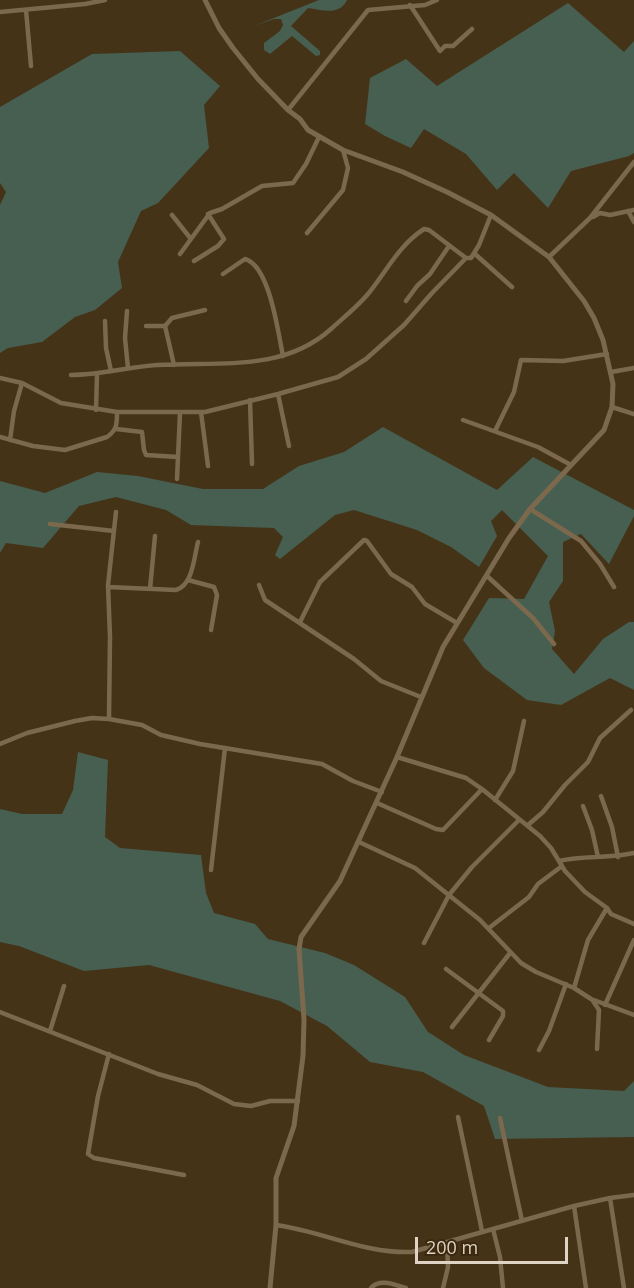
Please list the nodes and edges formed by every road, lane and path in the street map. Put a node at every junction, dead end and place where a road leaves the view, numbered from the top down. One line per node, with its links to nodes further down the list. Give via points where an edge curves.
1 (105, 0): 5 (street)
2 (205, 0): 9 (street, via 233,48)
3 (436, 0): 4 (street)
4 (410, 5): 7 (street, via 440,51 453,46); 9 (street, via 368,10)
5 (26, 10): 6 (street); 8 (street)
6 (0, 12)
7 (472, 29)
8 (31, 66)
9 (288, 110): 10 (street)
10 (319, 137): 11 (street); 15 (street, via 293,183 262,186)
11 (343, 150): 17 (street, via 422,180); 20 (street, via 348,168 343,190)
12 (634, 162): 18 (street)
13 (634, 210): 14 (street)
14 (628, 212): 18 (street, via 600,213); 19 (street)
15 (208, 214): 21 (street); 27 (street, via 224,238)
16 (172, 215): 21 (street)
17 (491, 216): 24 (street); 25 (street)
18 (591, 218): 25 (street)
19 (634, 222)
20 (307, 233)
21 (190, 239): 23 (street)
22 (449, 246): 26 (street); 30 (street); 37 (street, via 424,229 398,254 367,295 329,331)
23 (180, 254)
24 (475, 254): 26 (street); 29 (street)
25 (549, 257): 36 (street, via 584,301)
26 (466, 258): 47 (street, via 404,326 366,359 338,377)
27 (194, 261)
28 (224, 274): 37 (street, via 244,260 255,266 269,290)
29 (512, 287)
30 (406, 301)
31 (205, 310): 35 (street, via 172,318)
32 (127, 311): 39 (street)
33 (105, 321): 41 (street)
34 (146, 326): 35 (street)
35 (165, 326): 38 (street)
36 (607, 354): 42 (street); 57 (street, via 563,361 521,360 513,392)
37 (283, 356): 38 (street, via 248,363)
38 (174, 365): 39 (street)
39 (128, 368): 41 (street)
40 (634, 368): 42 (street)
41 (111, 370): 44 (street)
42 (611, 372): 49 (street)
43 (71, 375): 44 (street)
44 (97, 375): 50 (street)
45 (0, 378): 46 (street)
46 (22, 383): 50 (street, via 61,403); 59 (street)
47 (278, 394): 48 (street); 60 (street)
48 (250, 400): 52 (street); 62 (street)
49 (612, 406): 54 (street); 63 (street, via 604,430)
50 (96, 410): 51 (street)
51 (117, 412): 53 (street); 56 (street)
52 (201, 412): 53 (street); 64 (street)
53 (180, 413): 61 (street)
54 (634, 414)
55 (463, 420): 57 (street)
56 (116, 429): 59 (street, via 107,437 65,450); 61 (street, via 142,432 146,455)
57 (495, 431): 63 (street, via 538,447)
58 (0, 437): 59 (street)
59 (10, 440)
60 (289, 446)
61 (178, 457): 65 (street)
62 (252, 464)
63 (570, 465): 66 (street)
64 (208, 466)
65 (177, 478)
66 (530, 509): 72 (street); 75 (street, via 581,541)
67 (116, 512): 69 (street)
68 (50, 524): 69 (street)
69 (114, 531): 76 (street)
70 (155, 536): 77 (street)
71 (198, 542): 73 (street)
72 (487, 576): 79 (street); 81 (street, via 533,618)
73 (188, 580): 77 (street, via 176,591); 80 (street, via 216,590)
74 (259, 585): 78 (street, via 265,600)
75 (614, 587)
76 (108, 588): 77 (street); 84 (street)
77 (150, 589)
78 (300, 622): 79 (street, via 320,582 364,540 391,574 412,587 424,604); 82 (street, via 381,681)
79 (457, 623): 82 (street)
80 (211, 630)
81 (554, 644)
82 (421, 697): 88 (street)
83 (631, 710): 96 (street, via 600,738 588,762)
84 (110, 719): 86 (street, via 75,721); 87 (street, via 142,724 161,735)
85 (524, 721): 92 (street, via 513,771)
86 (0, 744)
87 (225, 748): 90 (street, via 322,764); 102 (street)
88 (397, 757): 89 (street, via 466,778); 90 (street)
89 (482, 789): 92 (street); 93 (street, via 443,830)
90 (381, 792): 93 (street)
91 (601, 796): 100 (street)
92 (495, 800): 95 (street)
93 (376, 803): 97 (street)
94 (583, 806): 99 (street)
95 (519, 820): 96 (street); 103 (street)
96 (528, 825): 101 (street)
97 (359, 842): 103 (street, via 415,868); 125 (street, via 340,881 299,943 304,1030)
98 (634, 853): 100 (street)
99 (598, 856): 100 (street); 101 (street)
100 (618, 857)
101 (561, 863): 104 (street, via 585,892); 106 (street, via 529,897)
102 (211, 870)
103 (448, 895): 106 (street); 108 (street)
104 (607, 908): 105 (street, via 611,914); 113 (street, via 588,940)
105 (634, 924)
106 (489, 928): 109 (street)
107 (634, 940): 116 (street)
108 (424, 944)
109 (510, 952): 111 (street, via 536,972); 114 (street)
110 (446, 969): 114 (street)
111 (566, 984): 113 (street); 123 (street)
112 (64, 986): 120 (street)
113 (574, 988): 115 (street)
114 (479, 994): 119 (street); 121 (street, via 503,1011)
115 (591, 999): 116 (street); 122 (street, via 599,1010)
116 (606, 1005): 118 (street)
117 (0, 1012): 120 (street)
118 (634, 1015)
119 (453, 1027)
120 (50, 1031): 124 (street)
121 (489, 1040)
122 (597, 1049)
123 (539, 1050)
124 (109, 1054): 125 (street, via 197,1085 234,1104); 128 (street, via 88,1154)
125 (298, 1101): 133 (street, via 290,1140 276,1178)
126 (458, 1117): 135 (street)
127 (500, 1118): 132 (street)
128 (184, 1175)
129 (634, 1195): 130 (street)
130 (610, 1197): 131 (street); 143 (street)
131 (574, 1206): 132 (street); 142 (street)
132 (522, 1221): 134 (street)
133 (276, 1225): 136 (street, via 391,1252 412,1252); 137 (street)
134 (494, 1229): 135 (street); 141 (street)
135 (482, 1232): 136 (street)
136 (447, 1242): 140 (street)
137 (270, 1288)
138 (371, 1288): 139 (street, via 381,1282)
139 (406, 1288)
140 (444, 1288)
141 (503, 1288)
142 (586, 1288)
143 (624, 1288)

